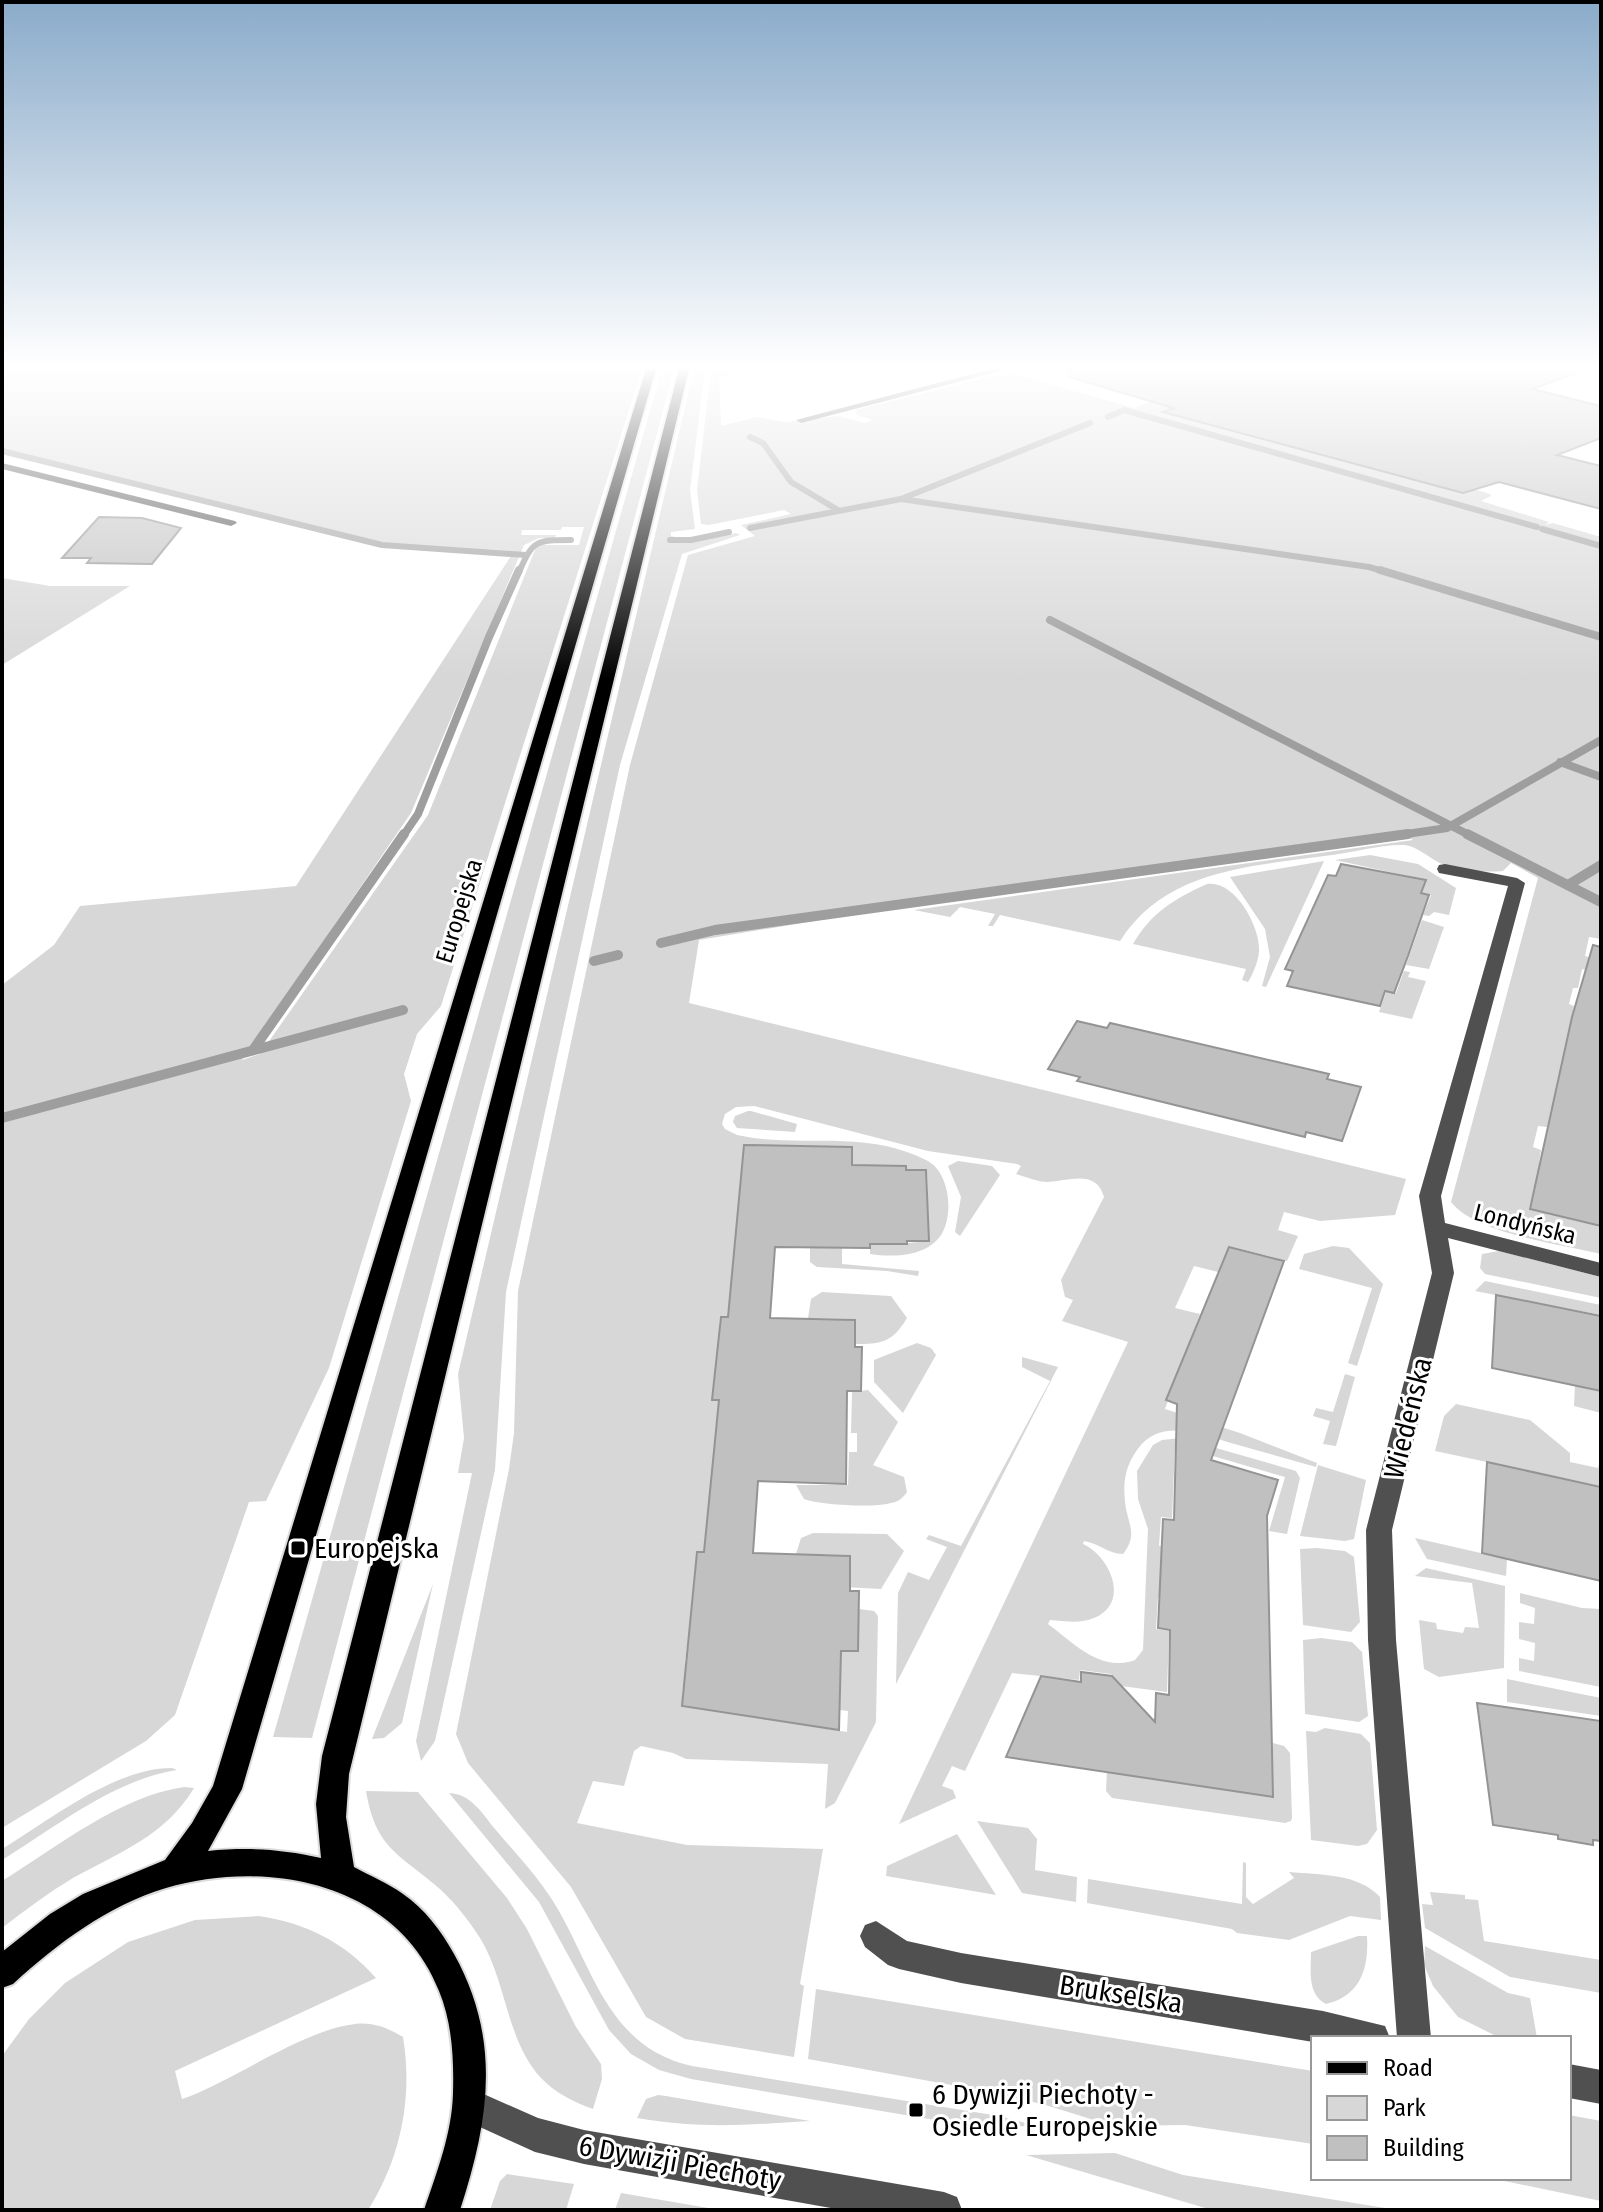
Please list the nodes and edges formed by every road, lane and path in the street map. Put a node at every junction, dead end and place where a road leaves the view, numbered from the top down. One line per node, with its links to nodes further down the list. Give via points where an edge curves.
1 (27, 472): 4 (street)
2 (620, 472): 8 (main road, Europejska, via 227,1789)
3 (658, 472): 9 (main road, via 339,1748 330,1833)
4 (231, 523)
5 (1445, 869): 6 (street, Wiedeńska, via 1517,883 1430,1196)
6 (1436, 1228): 7 (street, Londyńska); 13 (street, Wiedeńska, via 1443,1273 1379,1530 1382,1640)
7 (1601, 1270)
8 (175, 1872): 9 (main road, via 263,1862); 11 (main road, via 88,1908)
9 (341, 1877): 16 (main road, via 392,1905 443,1961 467,2027)
10 (876, 1936): 12 (street, Brukselska, via 899,1954 961,1968)
11 (2, 1973)
12 (1364, 2036)
13 (1414, 2036)
14 (1571, 2081): 15 (street)
15 (1601, 2087)
16 (470, 2105): 17 (main road, via 459,2166); 18 (street, 6 Dywizji Piechoty, via 535,2135 584,2147)
17 (442, 2210)
18 (944, 2210)

